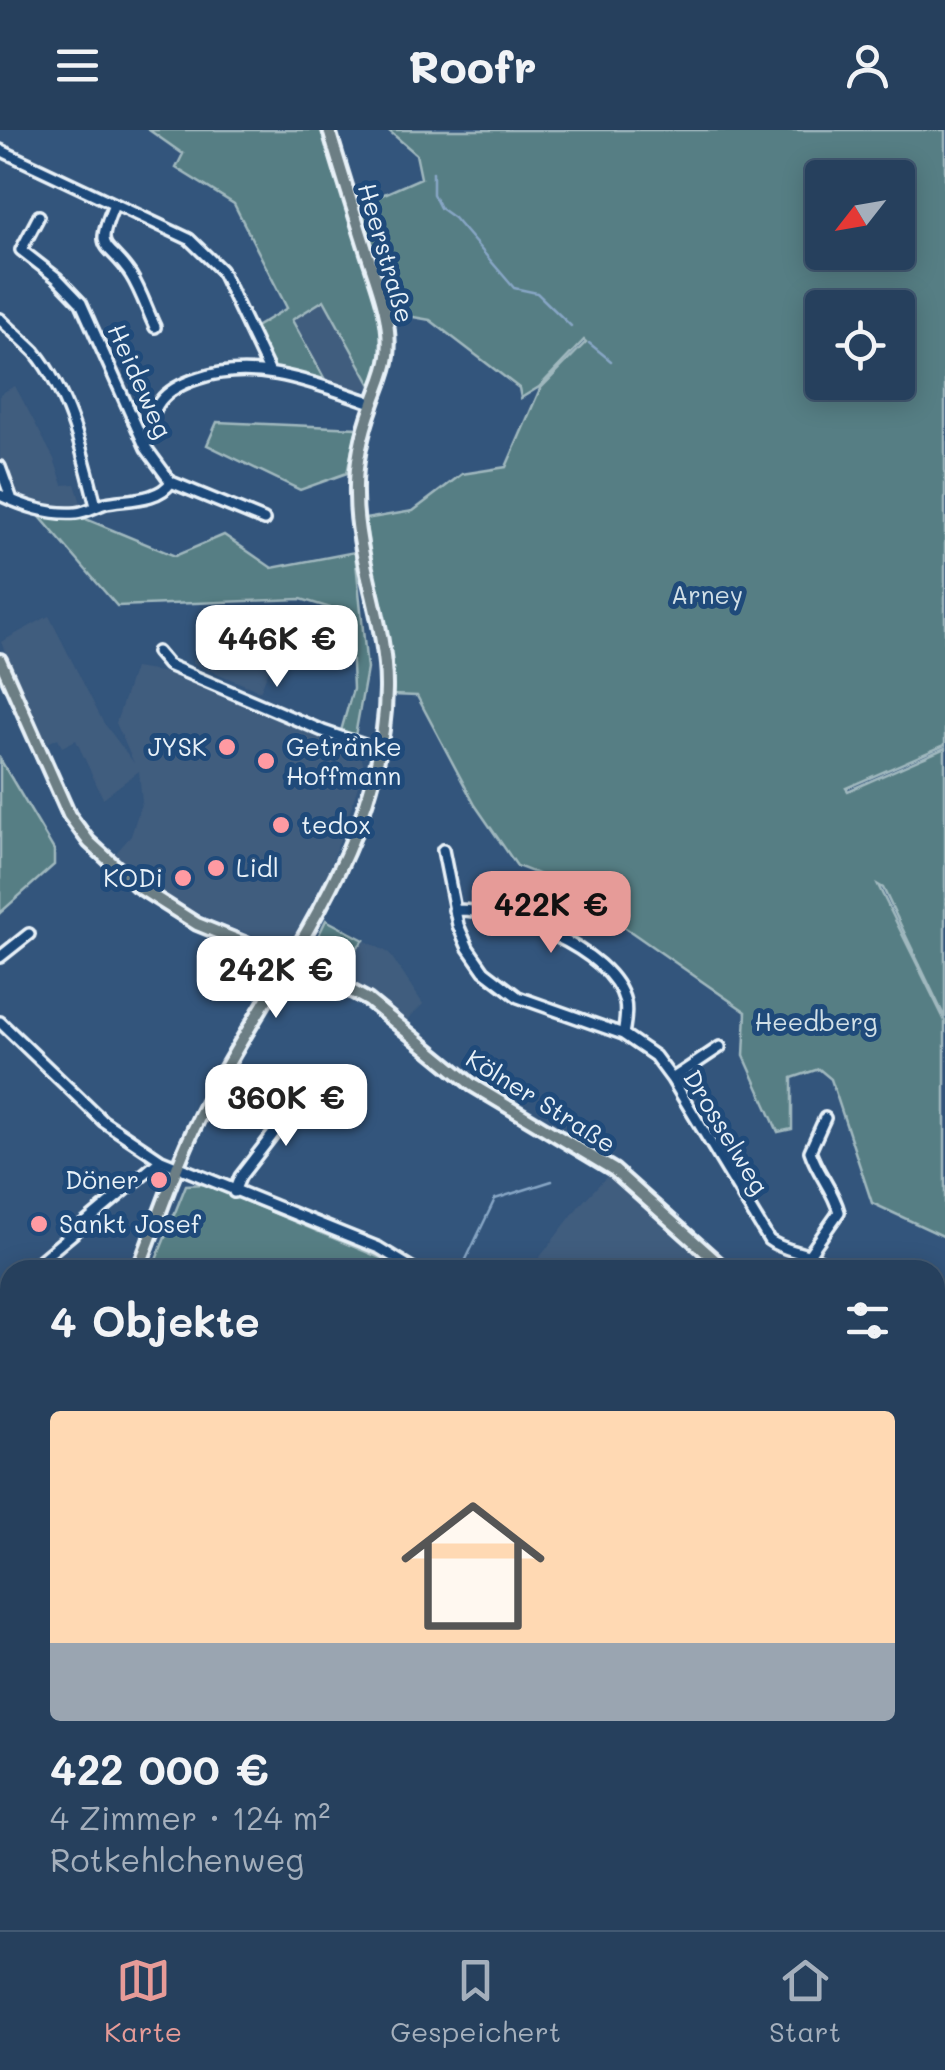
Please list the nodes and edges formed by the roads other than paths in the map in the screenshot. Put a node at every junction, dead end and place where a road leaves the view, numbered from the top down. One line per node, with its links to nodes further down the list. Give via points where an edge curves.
1 (329, 130): 8 (main road, Heerstraße, via 390,336)
2 (0, 150): 3 (street)
3 (114, 205): 6 (street, via 102,231 107,250 130,273); 7 (street, via 189,239 221,270)
4 (39, 216): 9 (street, Heideweg, via 20,250 81,303)
5 (0, 319): 14 (street, via 48,374 83,448)
6 (155, 327)
7 (269, 371): 8 (street); 9 (street, via 222,370 179,384 154,411)
8 (372, 403): 18 (main road, Heerstraße, via 358,454 356,502 384,659)
9 (146, 448): 11 (street, Heideweg)
10 (0, 467): 13 (street)
11 (171, 482): 14 (street, via 145,497); 15 (street)
12 (0, 495): 13 (street)
13 (12, 500): 14 (street, via 76,513)
14 (96, 506)
15 (264, 520)
16 (158, 652): 18 (street, via 168,665)
17 (0, 660): 22 (main road, Kölner Straße, via 69,815 89,842 165,906)
18 (378, 750): 24 (main road, Heerstraße, via 348,850)
19 (443, 850): 20 (street, Drosselweg)
20 (454, 910): 27 (street, Drosselweg, via 484,971 518,997); 27 (street, via 534,924 589,957 616,982 625,1002)
21 (28, 934): 23 (street)
22 (244, 943): 24 (main road, Kölner Straße); 25 (main road)
23 (0, 957)
24 (290, 961): 25 (main road, Heerstraße); 39 (main road, Kölner Straße, via 357,993 472,1084 598,1158)
25 (272, 988): 33 (main road, Heerstraße, via 206,1104)
26 (0, 1022): 32 (street, via 103,1121)
27 (623, 1034): 29 (street, Drosselweg, via 655,1056)
28 (720, 1048): 29 (street)
29 (672, 1078): 35 (street, Drosselweg, via 768,1240)
30 (330, 1100): 34 (street, via 277,1129)
31 (825, 1118): 35 (street, via 810,1151 839,1212)
32 (160, 1160): 33 (street); 36 (street)
33 (179, 1168): 34 (street); 37 (main road, Heerstraße)
34 (234, 1192): 38 (street)
35 (808, 1256): 40 (street, Drosselweg)
36 (42, 1260)
37 (142, 1260)
38 (399, 1260)
39 (715, 1260)
40 (818, 1260)

